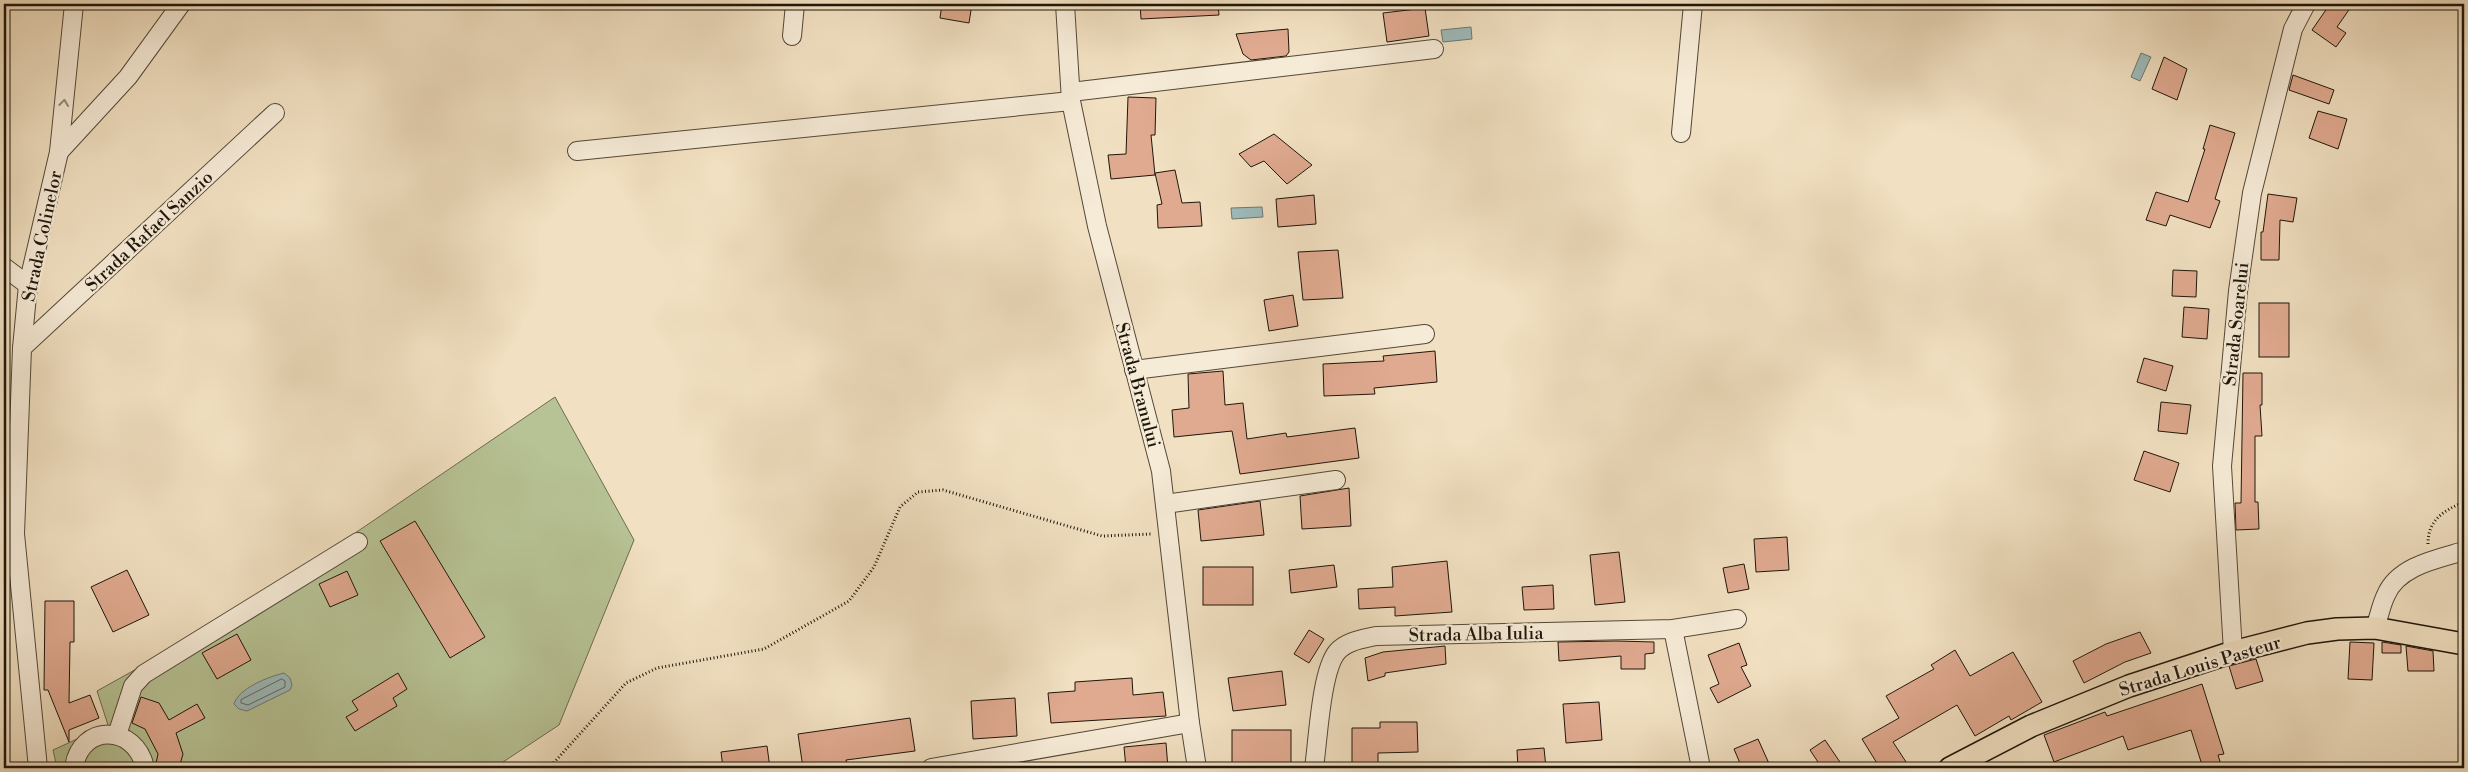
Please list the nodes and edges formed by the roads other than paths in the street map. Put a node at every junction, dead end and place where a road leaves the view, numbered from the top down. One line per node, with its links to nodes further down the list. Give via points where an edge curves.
1 (74, 4): 13 (street, Strada Colinelor, one-way to 1)
2 (181, 4): 13 (street, Strada Colinelor, via 128,77)
3 (795, 4): 7 (street)
4 (1065, 4): 9 (street, Strada Branului)
5 (1693, 4): 11 (street)
6 (2306, 4): 28 (street, Strada Soarelui, via 2293,29 2252,193 2238,291 2222,466)
7 (792, 36)
8 (1434, 49): 9 (street)
9 (1071, 97): 12 (street); 18 (street, Strada Branului, via 1103,252)
10 (275, 114): 17 (street, Strada Rafael Sanzio)
11 (1681, 132)
12 (577, 151)
13 (59, 152): 15 (street, Strada Colinelor)
14 (4, 267): 15 (street)
15 (28, 285): 17 (street, Strada Colinelor)
16 (1425, 334): 18 (street)
17 (22, 348): 21 (street, Strada Colinelor)
18 (1134, 370): 20 (street, Strada Branului, via 1161,471)
19 (1336, 480): 20 (street)
20 (1165, 504): 29 (street, Strada Branului)
21 (10, 530): 31 (street, Strada Colinelor)
22 (358, 542): 30 (street, via 144,674 132,686)
23 (2464, 551): 25 (street, via 2428,561 2398,577 2386,594)
24 (1737, 619): 26 (street, Strada Alba Iulia)
25 (2376, 628): 27 (main road, Strada Louis Pasteur); 28 (main road, Strada Louis Pasteur, via 2307,633)
26 (1673, 630): 36 (street, Strada Alba Iulia, via 1376,636 1351,642 1337,652 1327,671); 37 (street)
27 (2464, 644)
28 (2233, 652): 38 (main road, Strada Louis Pasteur, via 2129,686 2031,726)
29 (1190, 723): 34 (street); 35 (street, Strada Branului)
30 (117, 735): 32 (street, via 102,735 88,741 78,752); 33 (street, via 132,742 142,755)
31 (38, 768)
32 (74, 768)
33 (145, 768)
34 (931, 768)
35 (1198, 768)
36 (1314, 768)
37 (1701, 768)
38 (1950, 768)

